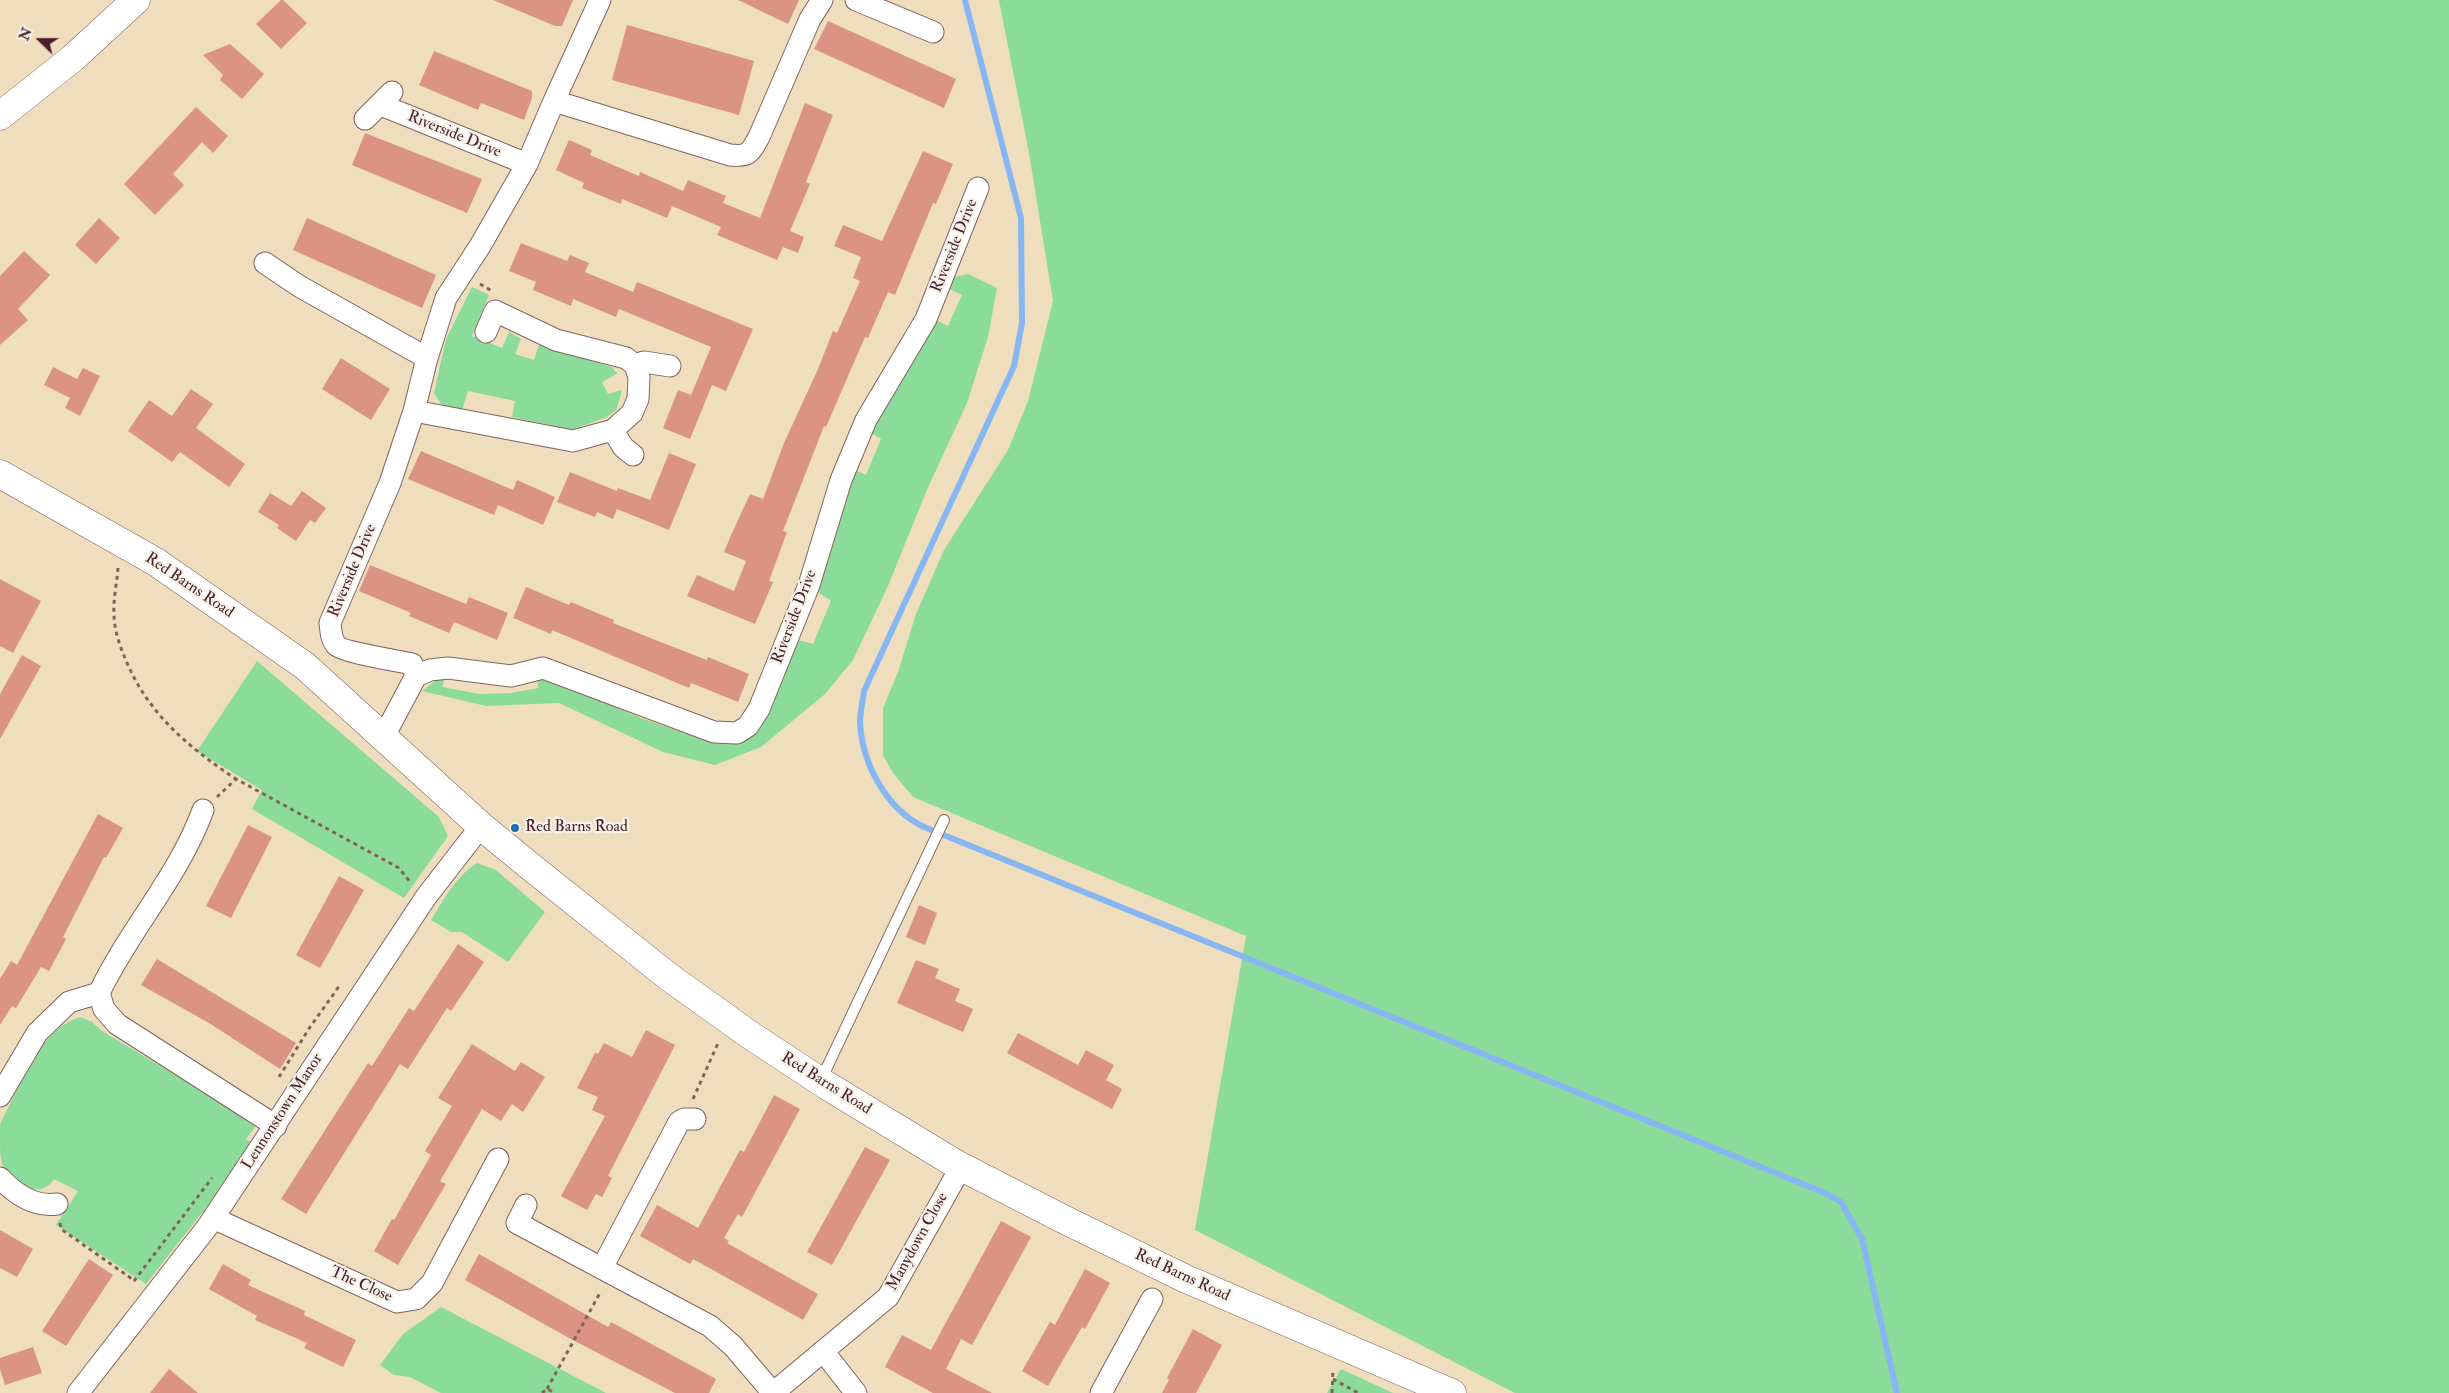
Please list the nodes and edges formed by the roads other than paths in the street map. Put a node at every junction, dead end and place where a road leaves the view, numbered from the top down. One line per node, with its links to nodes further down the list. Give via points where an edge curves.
1 (136, 0): 8 (street, via 73,58)
2 (600, 0): 6 (street, Riverside Drive)
3 (822, 0): 6 (street, via 810,19 759,137 750,153 742,157)
4 (856, 0): 5 (street)
5 (933, 32)
6 (554, 101): 9 (street, Riverside Drive)
7 (379, 106): 9 (street, Riverside Drive)
8 (0, 116)
9 (526, 164): 13 (street, Riverside Drive, via 480,246 446,298)
10 (978, 188): 20 (street, Riverside Drive, via 926,319 866,420 841,480 809,585 767,691 748,726 737,734 714,732 543,668 511,676 448,668)
11 (265, 263): 13 (street, via 298,286)
12 (486, 332): 14 (street, via 495,311 556,340 626,358)
13 (427, 358): 16 (street, Riverside Drive)
14 (635, 365): 15 (street, via 644,362); 17 (street, via 640,377 638,399 632,414)
15 (670, 366)
16 (414, 411): 17 (street, via 572,441); 20 (street, Riverside Drive, via 390,483 330,623 337,646 412,664)
17 (613, 430): 18 (street)
18 (633, 454)
19 (0, 474): 21 (street, Red Barns Road, via 156,562 305,666)
20 (416, 676): 21 (street)
21 (384, 736): 24 (street, Red Barns Road)
22 (203, 810): 25 (street, via 197,828 149,910 111,966)
23 (944, 820): 26 (lane)
24 (481, 826): 26 (street, Red Barns Road, via 669,977); 29 (street, Lennonstown Manor, via 421,904)
25 (99, 993): 27 (street, via 69,1002 37,1033); 29 (street, via 104,1009 117,1024)
26 (821, 1081): 31 (street, Red Barns Road)
27 (0, 1096)
28 (689, 1119): 36 (street, via 679,1122)
29 (276, 1126): 35 (street, Lennonstown Manor)
30 (498, 1159): 35 (street, The Close, via 432,1283 416,1298 397,1302)
31 (961, 1167): 38 (street, Manydown Close, via 888,1297); 42 (street, Red Barns Road, via 1184,1278)
32 (0, 1178): 33 (street, via 11,1190 36,1202)
33 (57, 1204)
34 (526, 1205): 36 (street, Manydown Close, via 517,1223)
35 (213, 1218): 39 (street, Lennonstown Manor)
36 (606, 1271): 38 (street, Manydown Close, via 710,1326 734,1346 773,1393)
37 (1152, 1299): 41 (street)
38 (823, 1351): 40 (street)
39 (81, 1392)
40 (856, 1393)
41 (1101, 1393)
42 (1452, 1393)

